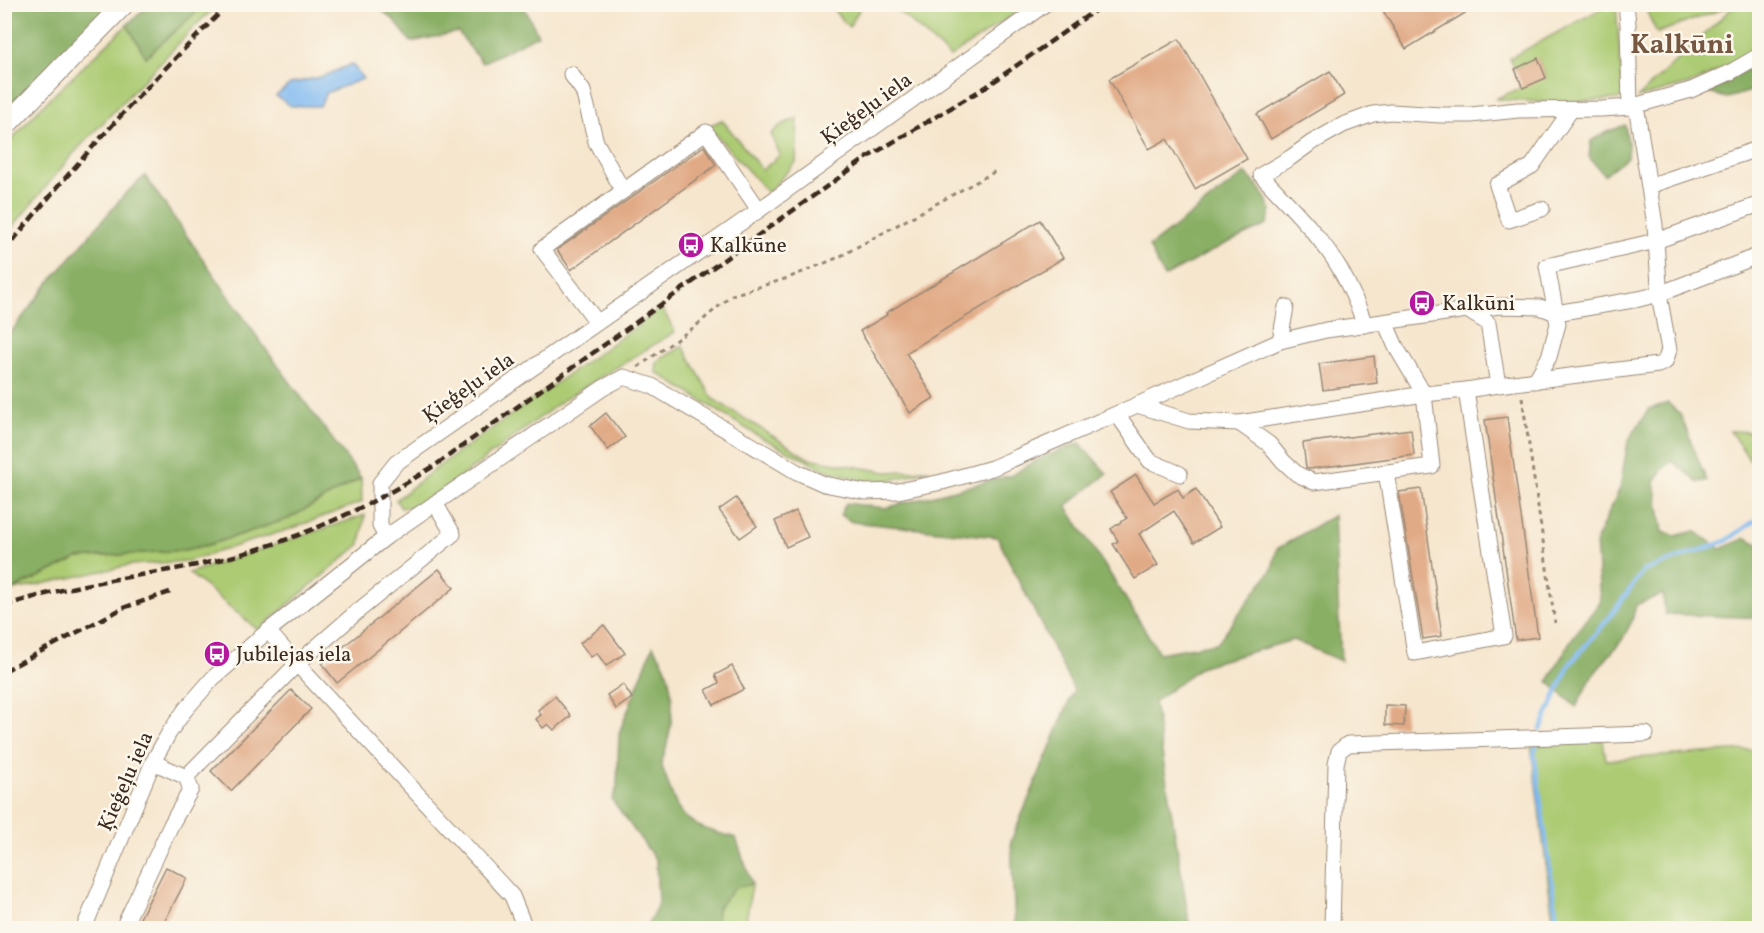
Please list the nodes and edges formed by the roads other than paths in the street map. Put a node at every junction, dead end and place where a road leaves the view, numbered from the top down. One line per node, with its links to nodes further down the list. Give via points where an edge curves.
1 (1045, 4): 14 (street, Ķieģeļu iela)
2 (1626, 4): 6 (street)
3 (121, 6): 8 (main road)
4 (1760, 55): 6 (street, via 1691,90)
5 (570, 74): 11 (street, via 583,91 596,142)
6 (1633, 106): 7 (street); 10 (street)
7 (1571, 110): 13 (street, via 1532,166 1497,185 1509,220); 23 (street, via 1373,114 1343,124 1261,175 1339,267)
8 (4, 127)
9 (1760, 148): 10 (street)
10 (1649, 186): 15 (street)
11 (623, 191): 14 (street, via 706,132); 21 (street, via 542,249)
12 (1760, 204): 15 (street)
13 (1542, 208)
14 (759, 210): 21 (street, Ķieģeļu iela)
15 (1656, 241): 17 (street); 20 (street, via 1547,266)
16 (1760, 255): 17 (street)
17 (1659, 294): 20 (street); 25 (street, via 1670,350 1665,362)
18 (1286, 307): 24 (street)
19 (1467, 310): 20 (street, via 1540,307); 22 (street); 26 (street, via 1488,323)
20 (1556, 313): 25 (street, via 1558,324 1549,357)
21 (597, 322): 35 (street, Ķieģeļu iela, via 396,463 380,483 380,526)
22 (1385, 322): 23 (street); 28 (street)
23 (1365, 325): 24 (street)
24 (1280, 341): 29 (street)
25 (1535, 381): 26 (street)
26 (1498, 385): 27 (street)
27 (1466, 390): 28 (street); 32 (street, via 1504,636 1414,653)
28 (1424, 394): 31 (street); 32 (street, via 1432,466)
29 (1137, 405): 30 (street); 31 (street, via 1189,421)
30 (1117, 414): 33 (street, via 1150,460); 34 (street, via 992,468 898,491 864,492 824,484 797,472 652,386 624,377)
31 (1239, 423): 32 (street, via 1269,444 1298,474 1314,482)
32 (1386, 472)
33 (1180, 474)
34 (435, 503): 35 (street); 37 (street, via 453,534)
35 (386, 537): 36 (street, Ķieģeļu iela)
36 (268, 631): 37 (street); 39 (street, Ķieģeļu iela, via 213,678 169,733)
37 (297, 664): 40 (street); 43 (street, via 512,896)
38 (1646, 734): 44 (street, via 1348,744 1339,751 1336,764)
39 (153, 762): 40 (street); 41 (street, Ķieģeļu iela)
40 (186, 777): 42 (street, via 191,789)
41 (84, 928)
42 (123, 928)
43 (525, 928)
44 (1332, 928)

